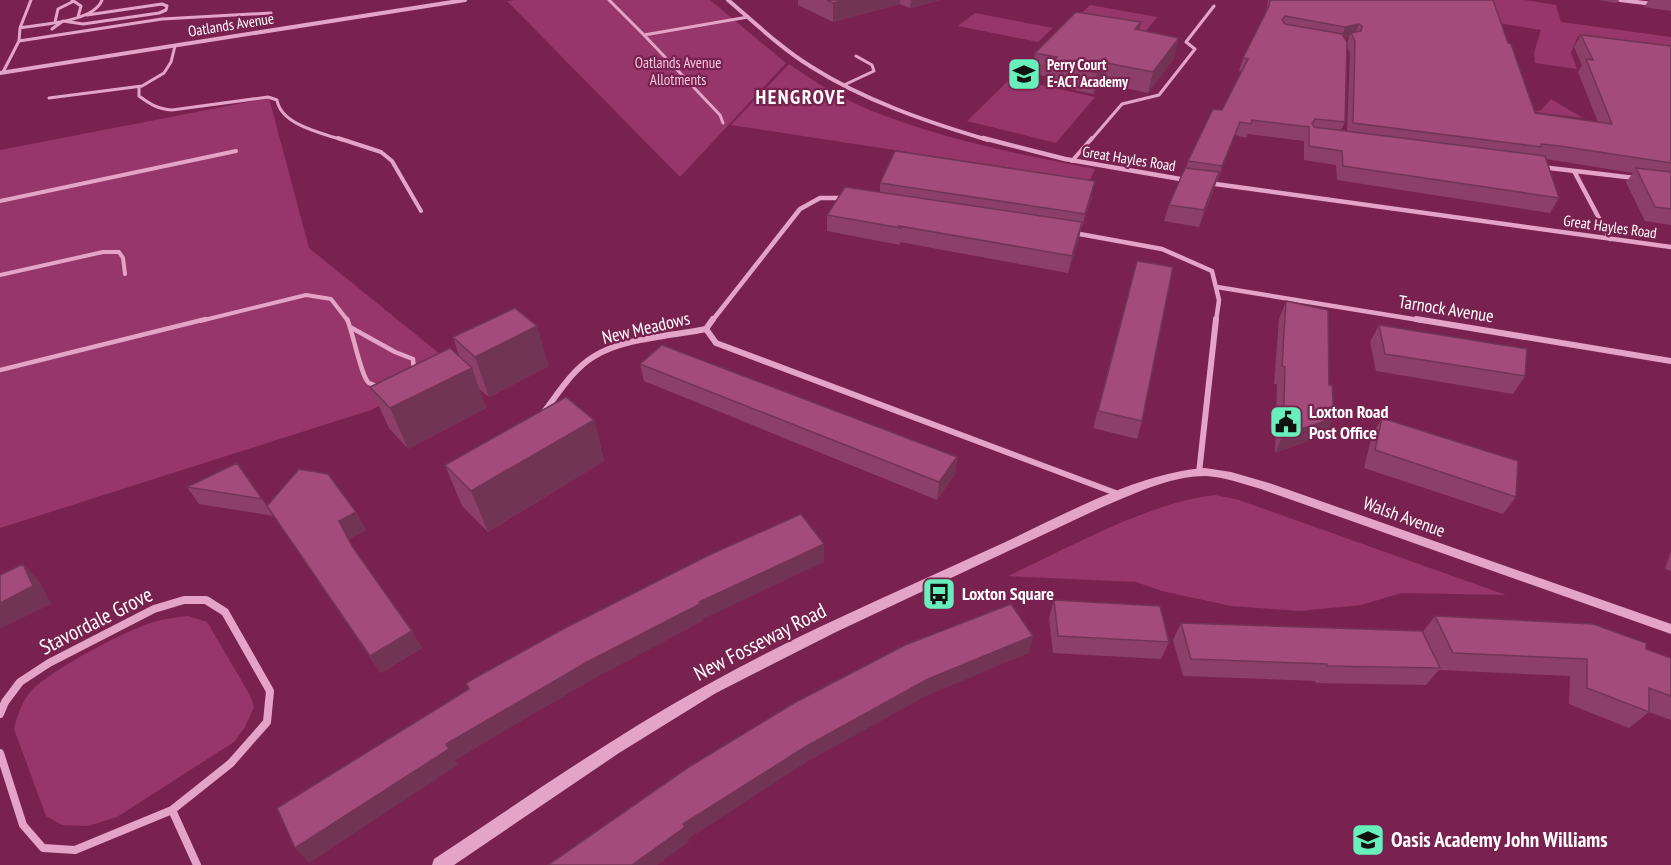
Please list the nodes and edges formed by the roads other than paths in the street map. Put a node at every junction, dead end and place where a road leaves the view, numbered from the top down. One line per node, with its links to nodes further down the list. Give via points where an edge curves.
1 (31, 0): 16 (lane)
2 (102, 0): 11 (lane, via 99,8)
3 (465, 0): 20 (street, Oatlands Avenue)
4 (609, 0): 18 (lane)
5 (728, 0): 13 (street, Great Hayles Road)
6 (1620, 0): 8 (street)
7 (72, 1): 12 (lane, via 81,6); 15 (lane, via 58,9)
8 (1660, 4)
9 (1214, 6): 28 (lane, via 1186,42 1195,49 1159,95 1122,104)
10 (271, 13): 19 (lane, via 162,20)
11 (87, 15): 12 (lane); 14 (lane, via 167,6 159,13 83,24)
12 (78, 17): 14 (lane)
13 (748, 17): 18 (lane); 23 (street, Great Hayles Road, via 803,62)
14 (63, 21): 15 (lane); 17 (lane)
15 (55, 22): 16 (lane)
16 (20, 28): 19 (lane)
17 (52, 29)
18 (644, 35): 26 (lane)
19 (19, 41): 22 (lane)
20 (175, 46): 22 (street, Oatlands Avenue); 24 (lane, via 167,69)
21 (856, 56): 23 (lane, via 872,65 874,71)
22 (1, 73)
23 (844, 85): 28 (street, Great Hayles Road, via 957,130)
24 (139, 88): 25 (lane); 36 (lane, via 139,96 157,109 178,111 272,96 289,119 381,152 392,161)
25 (48, 98)
26 (723, 123)
27 (236, 151): 35 (lane)
28 (1072, 161): 32 (street, Great Hayles Road)
29 (1539, 167): 30 (street)
30 (1574, 171): 31 (street); 38 (street)
31 (1639, 179)
32 (1189, 180)
33 (1200, 182): 38 (street, Great Hayles Road)
34 (849, 199): 44 (street, via 822,197 809,201)
35 (0, 201)
36 (421, 211)
37 (1069, 233): 42 (street, via 1162,247 1212,271)
38 (1610, 239): 39 (street, Great Hayles Road)
39 (1671, 247)
40 (125, 274): 41 (lane, via 119,252 103,252)
41 (0, 275)
42 (1217, 287): 45 (street, Tarnock Avenue); 50 (street, via 1220,300)
43 (350, 327): 46 (lane, via 331,299 306,295); 47 (lane, via 413,358 414,371); 48 (lane, via 362,374 369,383)
44 (706, 329): 49 (street, New Meadows, via 595,356); 51 (street, via 716,343)
45 (1671, 361)
46 (0, 370)
47 (408, 377)
48 (381, 387)
49 (537, 418)
50 (1199, 473): 51 (street, Walsh Avenue); 52 (street, Walsh Avenue, via 1231,476 1265,486)
51 (1122, 495): 57 (street, New Fosseway Road, via 774,656 674,711)
52 (1671, 629)
53 (0, 714): 55 (street, Stavordale Grove, via 20,682 49,663 154,609 184,600 206,600 225,612 270,691 267,722 231,763)
54 (0, 753): 55 (street, Stavordale Grove, via 23,825 43,848 75,850)
55 (172, 810): 56 (street)
56 (197, 865)
57 (440, 865)

